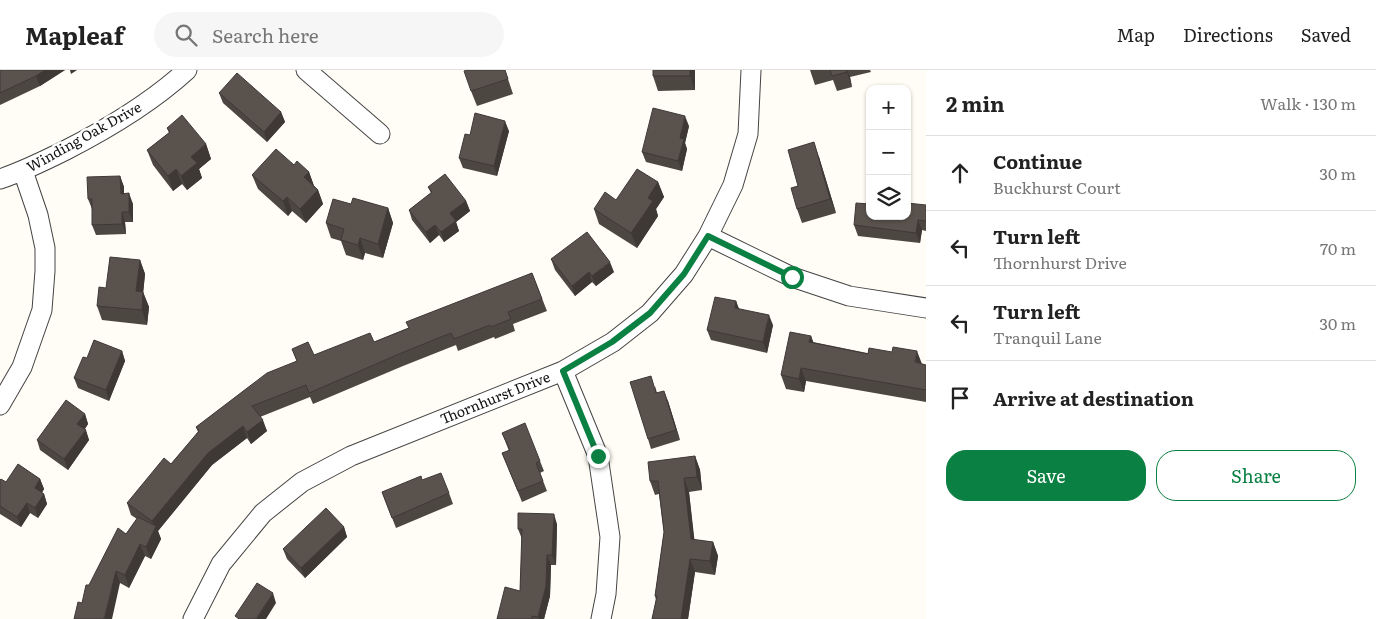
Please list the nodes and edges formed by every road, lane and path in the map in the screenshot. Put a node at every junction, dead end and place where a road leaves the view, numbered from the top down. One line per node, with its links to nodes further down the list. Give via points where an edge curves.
1 (187, 70): 5 (street, Winding Oak Drive, via 130,114)
2 (306, 70): 4 (street)
3 (751, 70): 7 (street, Thornhurst Drive, via 748,134 733,185)
4 (380, 134)
5 (23, 171): 6 (street, Winding Oak Drive); 10 (street, via 45,248 42,310 22,367)
6 (0, 179)
7 (708, 236): 8 (street, via 792,277 849,296); 9 (street, Thornhurst Drive, via 684,274 650,313 612,342)
8 (926, 308)
9 (563, 371): 11 (street, Thornhurst Drive, via 351,456 302,482 263,513 221,564); 12 (street, via 598,456 610,537 606,594)
10 (0, 405)
11 (193, 619)
12 (600, 619)

